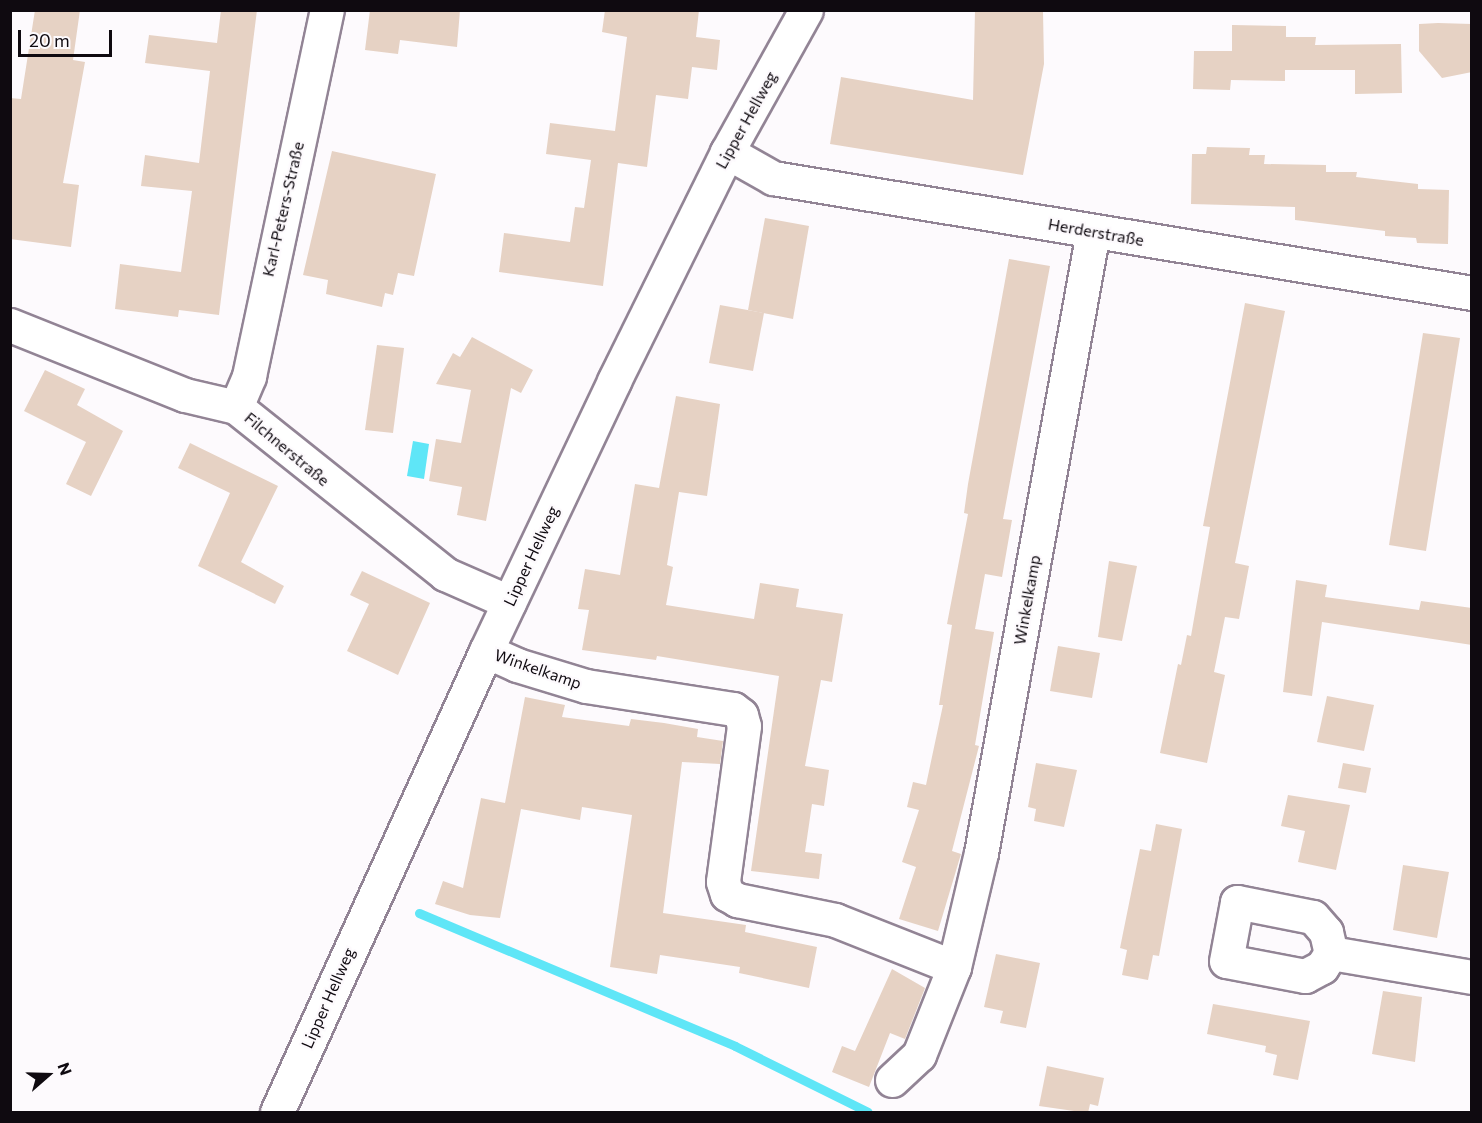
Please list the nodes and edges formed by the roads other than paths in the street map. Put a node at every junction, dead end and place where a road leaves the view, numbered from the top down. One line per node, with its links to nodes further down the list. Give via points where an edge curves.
1 (327, 10): 7 (street, Karl-Peters-Straße, via 249,376)
2 (806, 10): 3 (street, Lipper Hellweg)
3 (727, 152): 4 (street, Herderstraße, via 773,178); 8 (street, Lipper Hellweg)
4 (1093, 231): 5 (street, Herderstraße); 11 (street, Winkelkamp, via 981,853)
5 (1472, 293)
6 (10, 325): 7 (street, Filchnerstraße, via 185,395)
7 (236, 406): 8 (street, Filchnerstraße, via 445,574)
8 (509, 602): 9 (street, Lipper Hellweg)
9 (486, 651): 11 (street, Winkelkamp, via 517,666 586,686 733,709 744,726 723,882 727,894 737,900 835,920); 14 (street, Lipper Hellweg)
10 (1331, 953): 12 (street)
11 (954, 967): 13 (street, Winkelkamp, via 919,1055)
12 (1472, 977)
13 (892, 1080)
14 (277, 1113)

